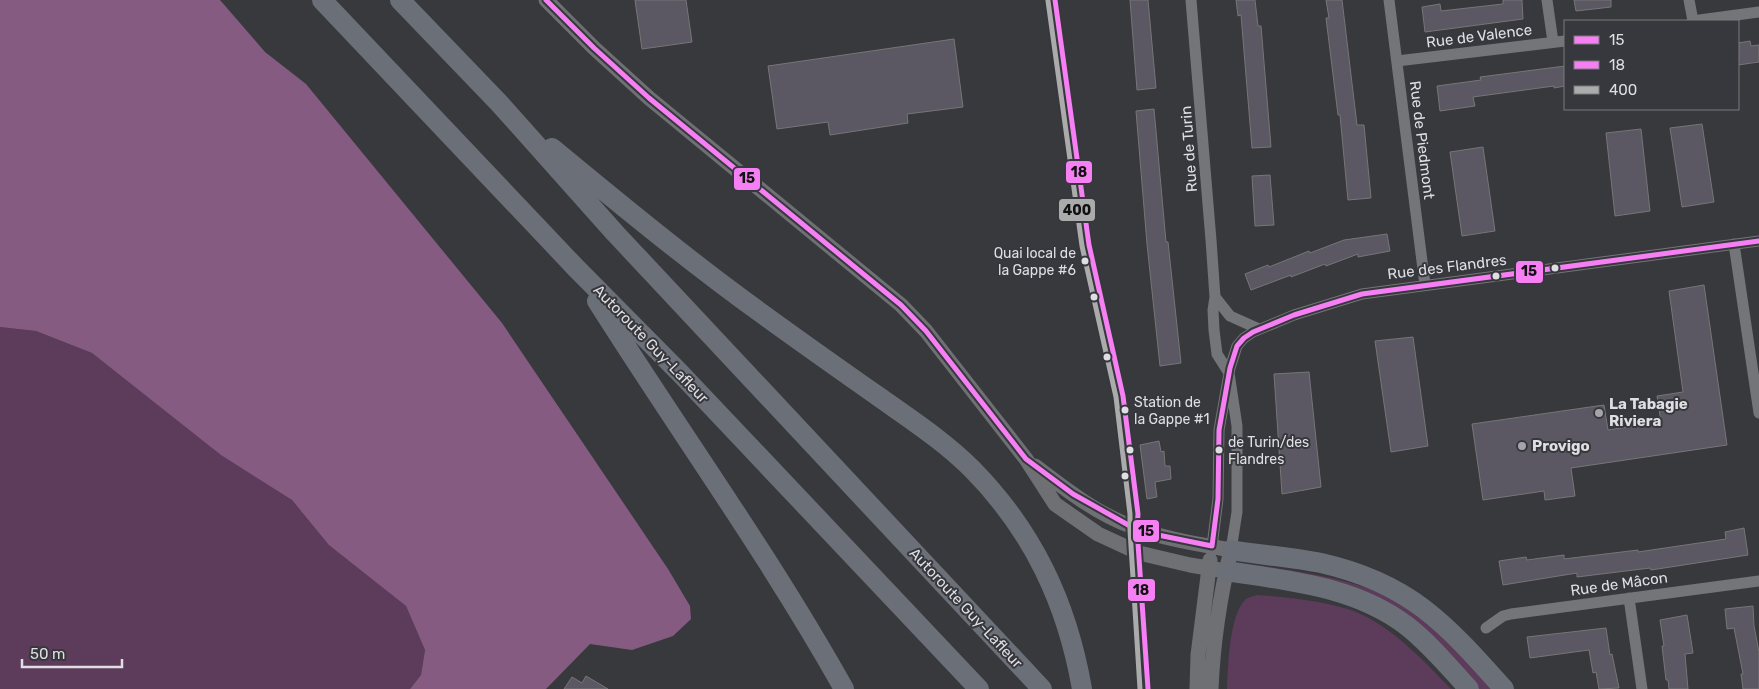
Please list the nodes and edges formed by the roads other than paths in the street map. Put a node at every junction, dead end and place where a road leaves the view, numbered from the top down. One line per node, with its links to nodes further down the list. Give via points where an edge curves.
1 (322, 0): 17 (highway, Autoroute Guy-Lafleur)
2 (400, 0): 14 (highway, Autoroute Guy-Lafleur)
3 (546, 0): 23 (street, via 649,98 901,305 926,331)
4 (1191, 0): 19 (street, Rue de Turin)
5 (1389, 0): 13 (street, Rue de Piedmont)
6 (1547, 0): 12 (street)
7 (1689, 0): 9 (street)
8 (1759, 12): 10 (street)
9 (1692, 20)
10 (1699, 20)
11 (1564, 40): 12 (street, Rue de Valence)
12 (1553, 42): 13 (street, Rue de Valence)
13 (1397, 61): 18 (street, Rue de Piedmont)
14 (499, 103): 31 (highway, Autoroute Guy-Lafleur, via 615,234); 32 (highway, via 678,251 930,433 972,469 1014,520 1049,577 1071,638)
15 (1759, 241): 16 (street, Rue des Flandres)
16 (1734, 244): 18 (street, Rue des Flandres); 22 (street)
17 (576, 268): 29 (highway, via 751,534); 30 (highway, Autoroute Guy-Lafleur, via 681,374)
18 (1425, 285): 20 (street, Rue des Flandres, via 1346,298)
19 (1215, 297): 20 (street, via 1230,316); 21 (street, Rue de Turin, via 1217,354)
20 (1258, 330): 21 (street, Rue des Flandres, via 1237,346)
21 (1229, 373): 24 (street, via 1219,430); 24 (street, Rue de Turin, via 1237,426 1236,524)
22 (1759, 413)
23 (1026, 459): 24 (street, via 1068,491 1121,522 1155,534); 25 (street, via 1055,504 1108,540 1139,553)
24 (1221, 548): 25 (street); 36 (highway, via 1331,565 1393,588 1444,624)
25 (1217, 570): 33 (street, via 1198,655); 34 (street); 35 (highway, via 1319,587 1368,602 1417,634)
26 (1759, 581): 27 (street, Rue de Mâcon)
27 (1628, 598): 28 (street, Rue de Mâcon, via 1511,614); 37 (street)
28 (1486, 628)
29 (844, 689)
30 (979, 689)
31 (1042, 689)
32 (1082, 689)
33 (1197, 689)
34 (1211, 689)
35 (1469, 689)
36 (1504, 689)
37 (1642, 689)

